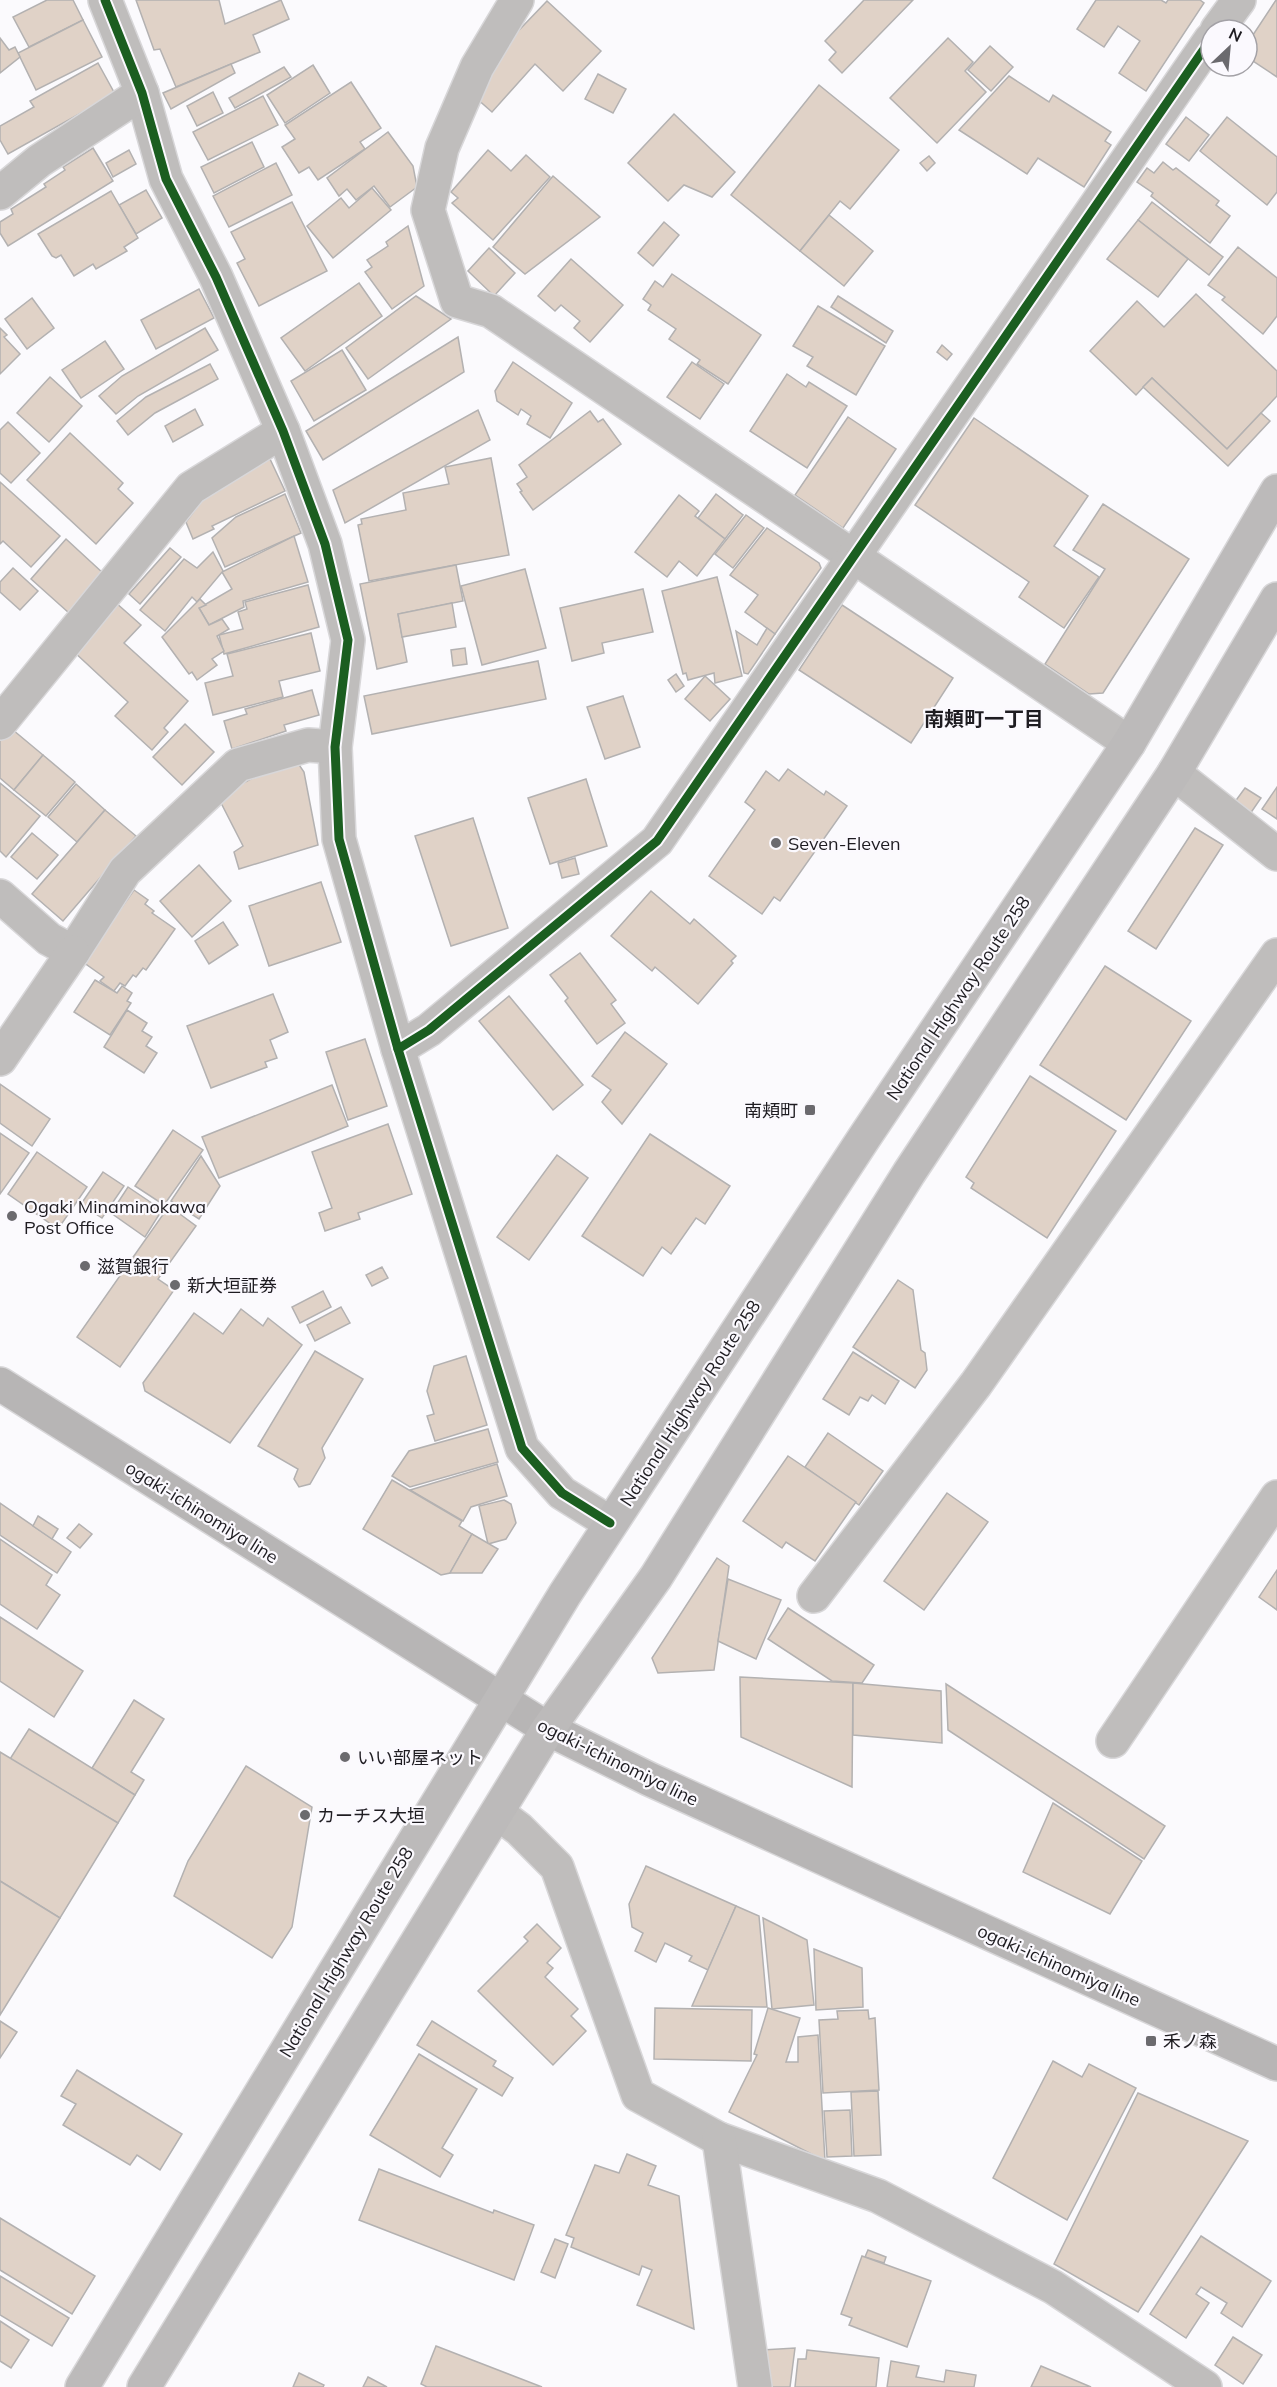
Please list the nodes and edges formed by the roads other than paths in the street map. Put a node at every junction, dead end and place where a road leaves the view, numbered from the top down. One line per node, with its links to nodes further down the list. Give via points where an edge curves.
1 (105, 0): 6 (street)
2 (517, 0): 10 (street, via 477,67 442,148 428,210 457,301 491,311)
3 (1239, 0): 4 (street)
4 (1226, 18)
5 (1199, 56): 10 (street)
6 (142, 93): 7 (street, via 39,161); 8 (street, via 166,179 216,277)
7 (0, 194)
8 (283, 431): 12 (street, via 191,488); 14 (street, via 325,544 348,640)
9 (1277, 491): 13 (highway, National Highway Route 258)
10 (851, 557): 13 (street); 20 (street, via 657,841 429,1030)
11 (1277, 599): 15 (highway)
12 (0, 723)
13 (1130, 743): 24 (highway, National Highway Route 258)
14 (335, 747): 18 (street, via 308,745 238,765 125,871); 20 (street, via 339,839)
15 (1174, 773): 16 (street); 27 (highway, via 909,1173 656,1577)
16 (1277, 854)
17 (0, 896): 18 (street, via 49,939)
18 (73, 952): 21 (street)
19 (1277, 955): 25 (street, via 976,1384)
20 (399, 1049): 24 (street, via 522,1448 562,1493)
21 (0, 1059)
22 (0, 1384): 26 (main road, ogaki-ichinomiya line)
23 (1277, 1497): 28 (street)
24 (610, 1524): 26 (highway, National Highway Route 258)
25 (814, 1596)
26 (499, 1699): 27 (main road, ogaki-ichinomiya line); 32 (highway, National Highway Route 258)
27 (549, 1729): 29 (highway); 30 (main road, ogaki-ichinomiya line, via 650,1779)
28 (1113, 1741)
29 (499, 1814): 31 (street, via 557,1867 638,2095); 33 (highway)
30 (1277, 2064)
31 (719, 2139): 34 (street); 35 (street, via 878,2196 1053,2287)
32 (82, 2387)
33 (144, 2387)
34 (755, 2387)
35 (1205, 2387)

